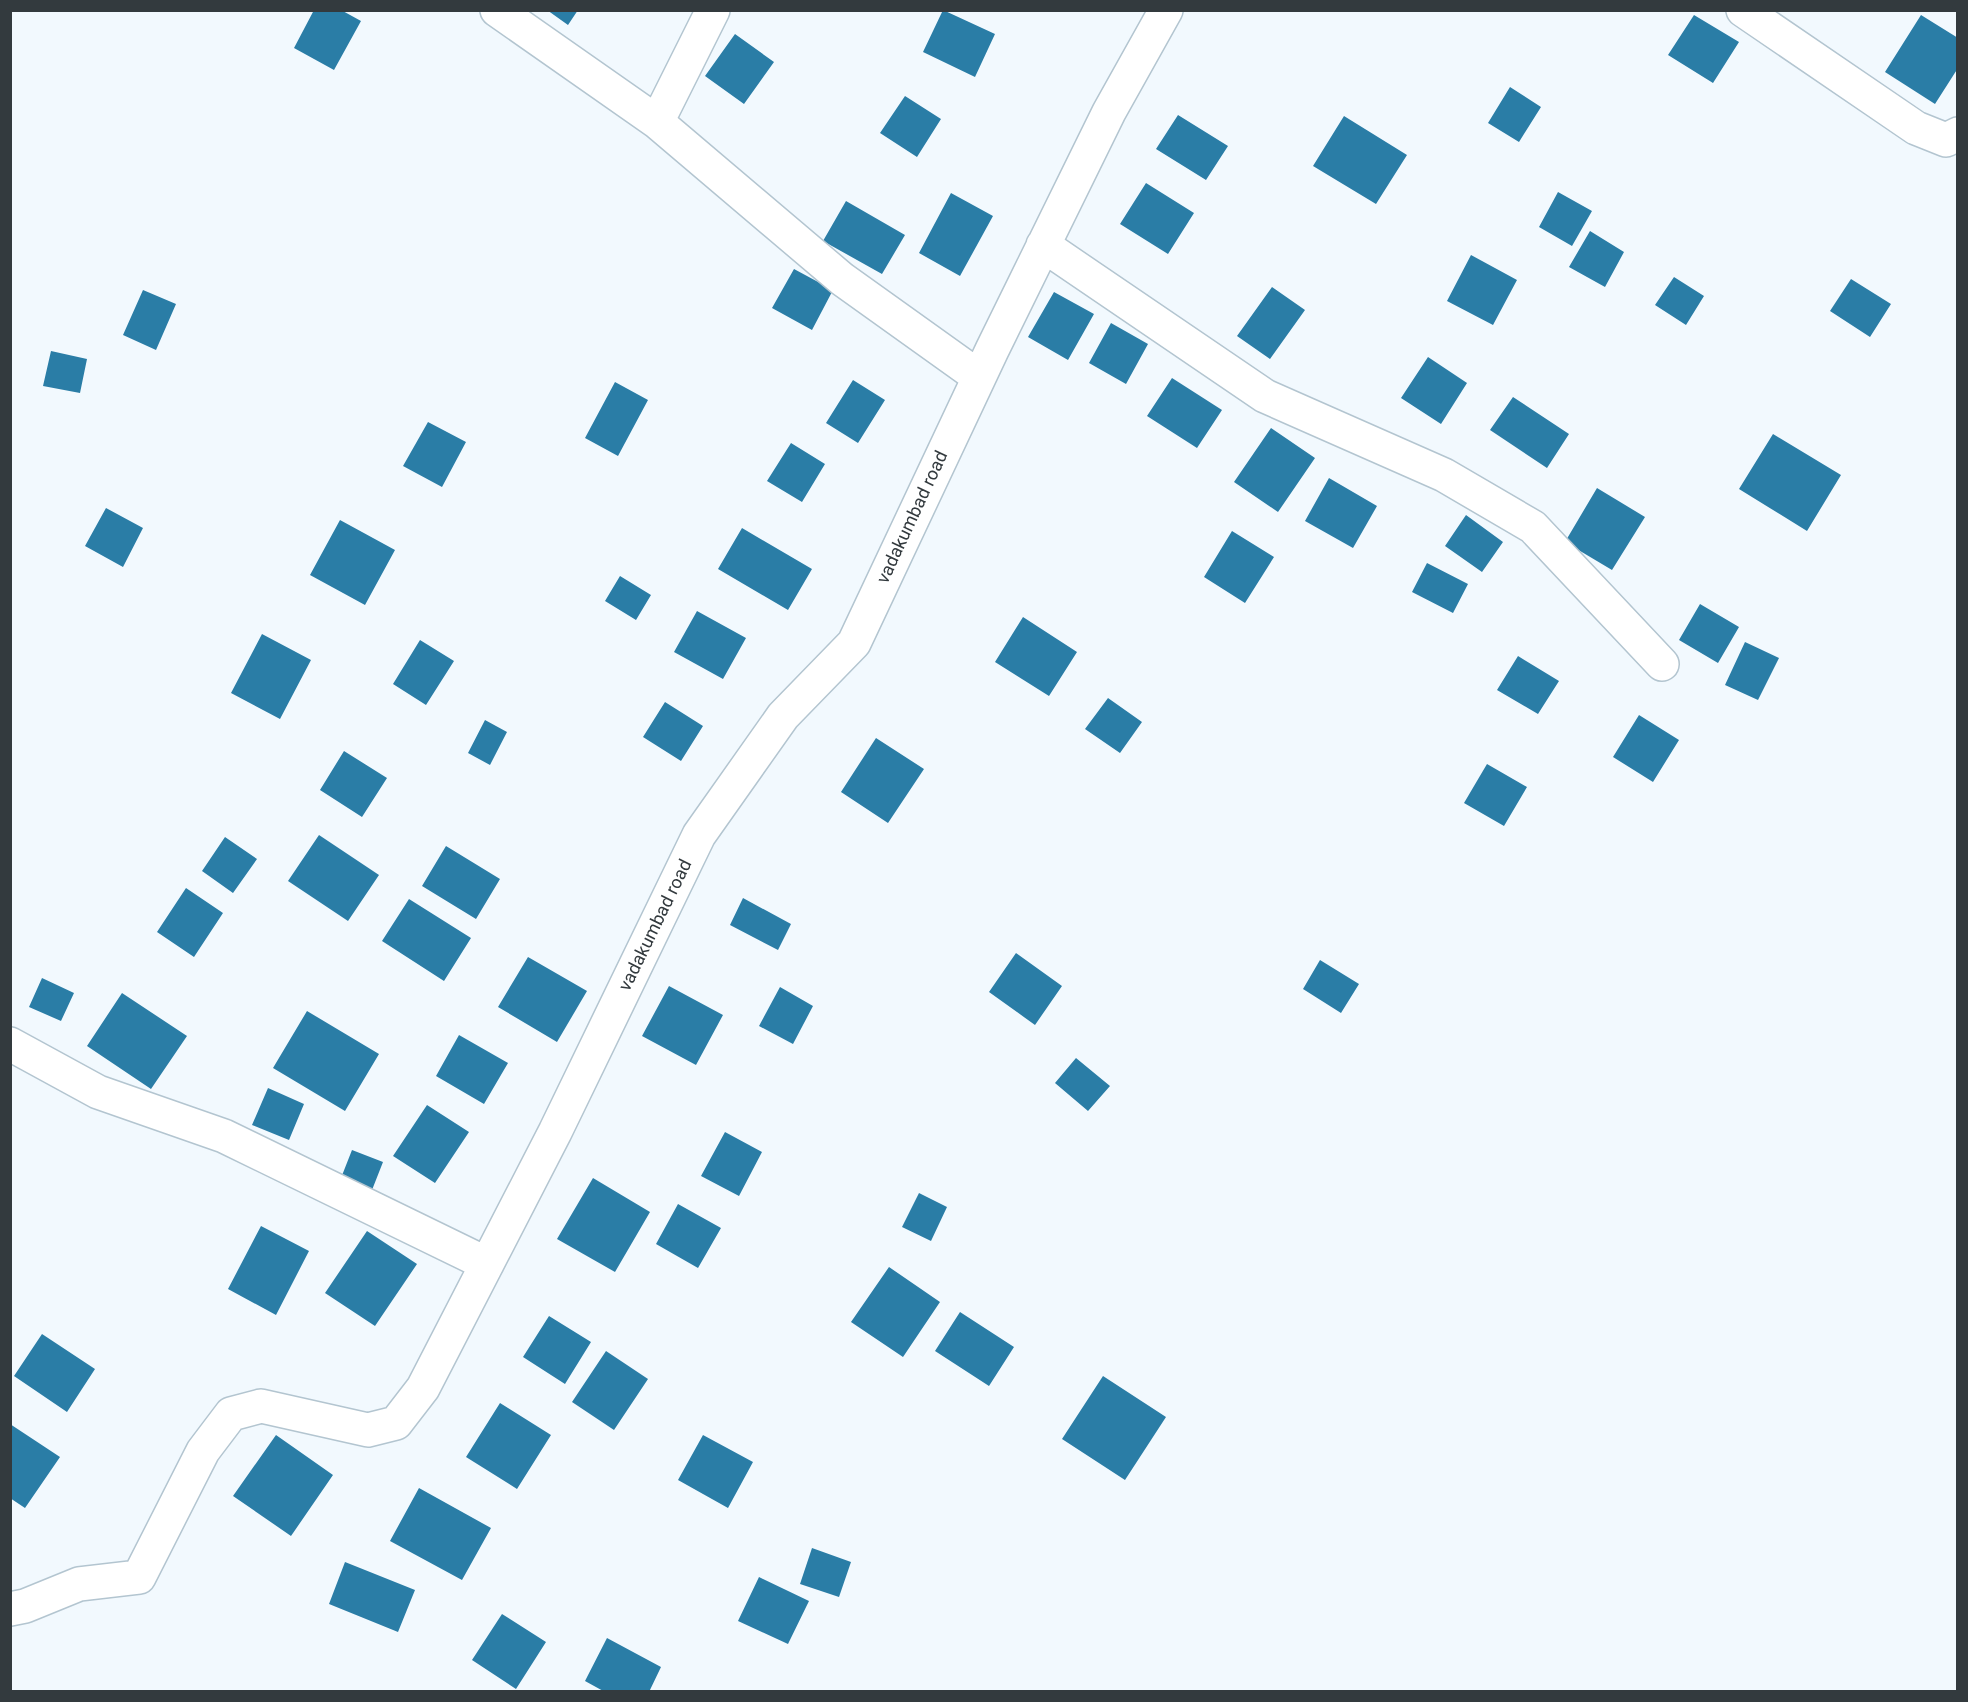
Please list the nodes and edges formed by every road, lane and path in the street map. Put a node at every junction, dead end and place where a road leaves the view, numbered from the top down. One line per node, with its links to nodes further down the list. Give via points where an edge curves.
1 (497, 10): 5 (street)
2 (713, 10): 5 (street)
3 (1166, 10): 7 (street, vadakumbad road, via 1108,112)
4 (1743, 10): 6 (street, via 1916,128 1946,141)
5 (657, 122): 8 (street, via 842,279)
6 (1958, 134)
7 (1043, 245): 8 (street, vadakumbad road); 9 (street, via 1265,396 1444,475 1533,527)
8 (979, 378): 11 (street, vadakumbad road, via 854,643 783,716 699,835)
9 (1662, 664)
10 (10, 1044): 11 (street, via 98,1092 224,1136)
11 (487, 1264): 12 (street, vadakumbad road, via 423,1388 396,1423 368,1430 261,1406 231,1414 203,1450 139,1577 79,1584)
12 (10, 1609)

